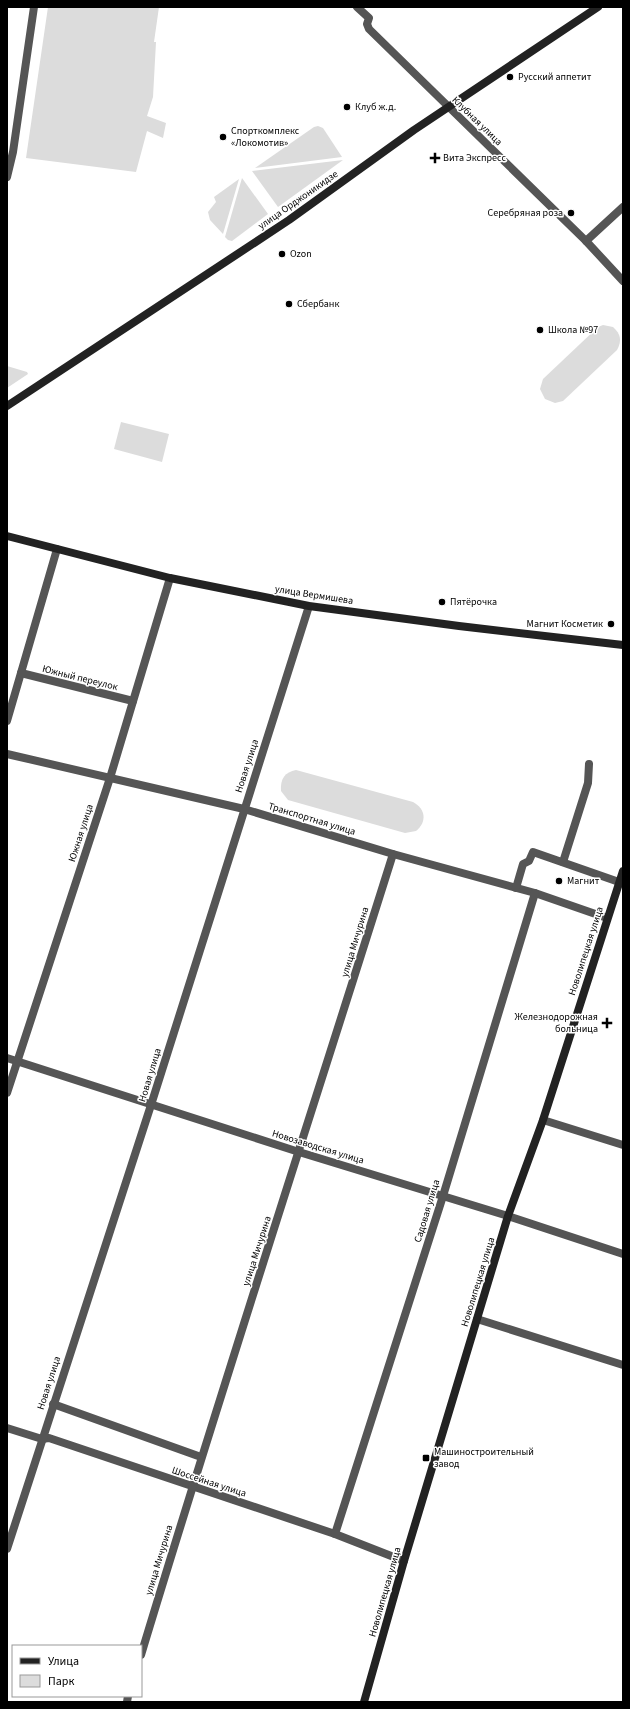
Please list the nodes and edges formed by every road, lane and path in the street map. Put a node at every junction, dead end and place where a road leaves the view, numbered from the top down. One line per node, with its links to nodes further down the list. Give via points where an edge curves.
1 (34, 7): 5 (street, via 13,152)
2 (357, 7): 4 (street, Клубная улица, via 369,18 369,29)
3 (598, 7): 4 (street, улица Орджоникидзе)
4 (449, 107): 7 (street, Клубная улица); 9 (street, улица Орджоникидзе, via 289,220)
5 (7, 177)
6 (623, 206): 7 (street)
7 (586, 241): 8 (street, Клубная улица)
8 (623, 281)
9 (7, 406)
10 (7, 536): 11 (street, улица Вермишева)
11 (57, 549): 12 (street, улица Вермишева); 15 (street)
12 (170, 578): 13 (street, улица Вермишева); 16 (street, Южная улица)
13 (309, 606): 14 (street, улица Вермишева); 21 (street, Новая улица)
14 (623, 645)
15 (22, 673): 16 (street, Южный переулок); 17 (street)
16 (133, 701): 20 (street, Южная улица)
17 (7, 721)
18 (7, 754): 20 (street, Транспортная улица)
19 (589, 764): 23 (street, via 588,783)
20 (110, 778): 21 (street, Транспортная улица); 30 (street, Южная улица)
21 (244, 809): 22 (street, Транспортная улица); 32 (street, Новая улица)
22 (393, 854): 26 (street, Транспортная улица); 35 (street, улица Мичурина)
23 (563, 862): 25 (street); 26 (street, via 533,852 529,861 523,864)
24 (623, 871): 25 (street, Новолипецкая улица)
25 (619, 882): 28 (street, Новолипецкая улица)
26 (516, 888): 27 (street, Транспортная улица)
27 (535, 893): 28 (street, Транспортная улица); 36 (street, Садовая улица)
28 (607, 918): 33 (street, Новолипецкая улица)
29 (7, 1058): 30 (street, Новозаводская улица)
30 (18, 1061): 31 (street, Южная улица); 32 (street, Новозаводская улица)
31 (7, 1093)
32 (151, 1105): 35 (street, Новозаводская улица); 41 (street, Новая улица)
33 (543, 1120): 34 (street); 37 (street, Новолипецкая улица)
34 (623, 1145)
35 (299, 1152): 36 (street, Новозаводская улица); 44 (street, улица Мичурина)
36 (443, 1196): 37 (street, Новозаводская улица); 46 (street, Садовая улица)
37 (508, 1216): 38 (street, Новозаводская улица); 39 (street, Новолипецкая улица)
38 (623, 1254)
39 (477, 1319): 40 (street); 48 (street, Новолипецкая улица)
40 (623, 1365)
41 (53, 1404): 43 (street, Новая улица); 44 (street)
42 (7, 1428): 43 (street, Шоссейная улица)
43 (42, 1439): 45 (street, Шоссейная улица, via 49,1438); 47 (street, Новая улица)
44 (201, 1457): 45 (street, улица Мичурина)
45 (192, 1486): 46 (street, Шоссейная улица); 49 (street, улица Мичурина)
46 (335, 1534): 48 (street, Шоссейная улица)
47 (7, 1549)
48 (404, 1561): 50 (street, Новолипецкая улица)
49 (142, 1651)
50 (364, 1702)

